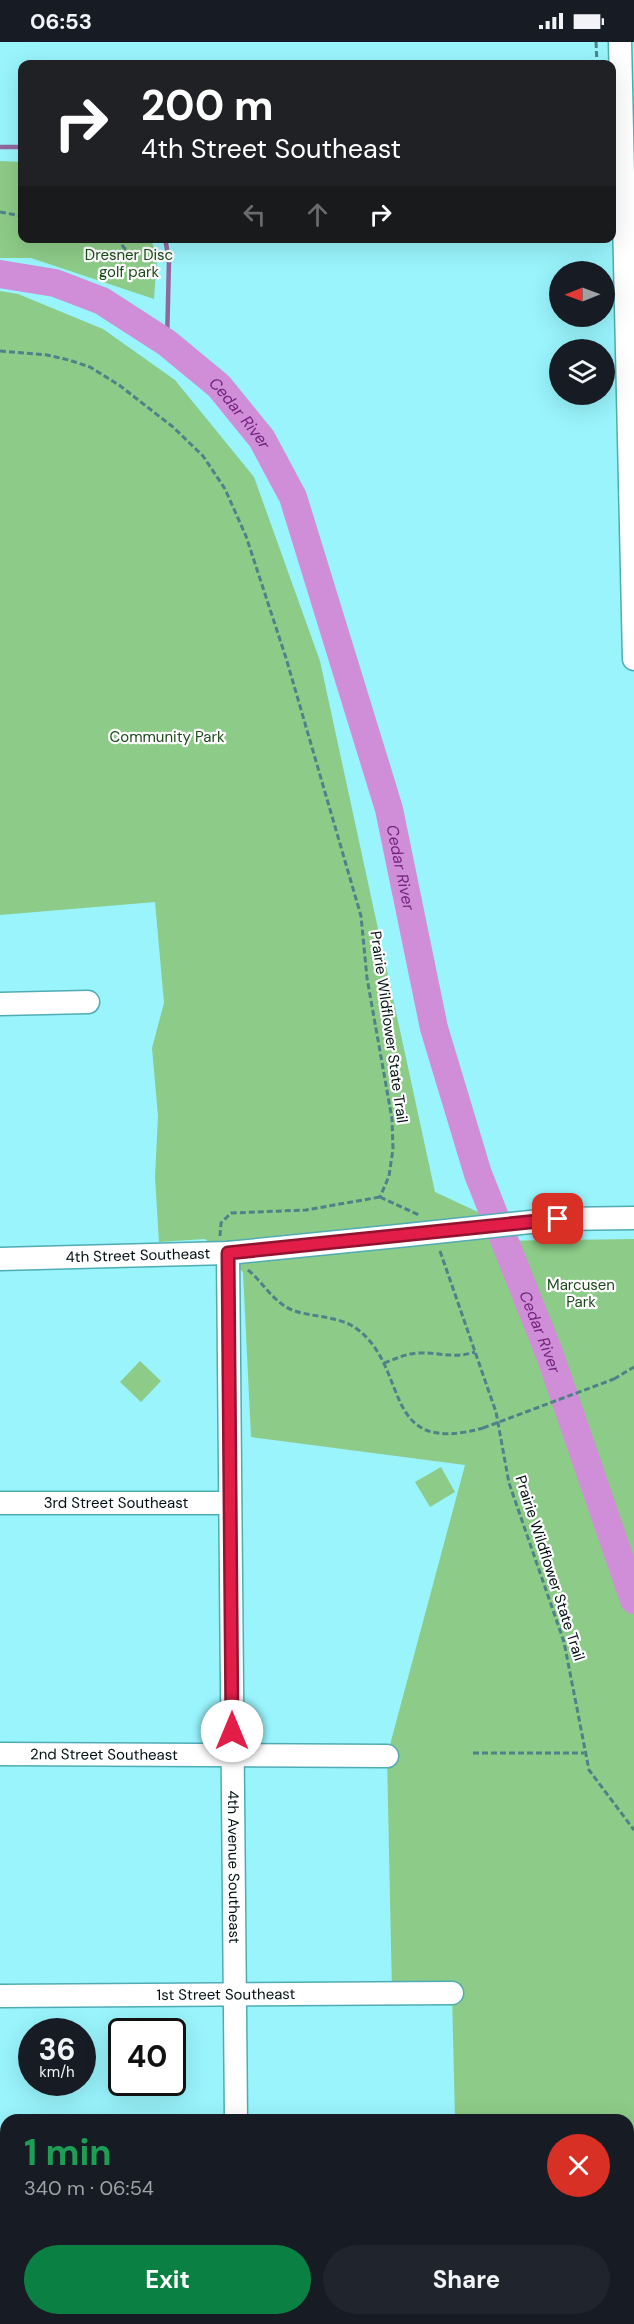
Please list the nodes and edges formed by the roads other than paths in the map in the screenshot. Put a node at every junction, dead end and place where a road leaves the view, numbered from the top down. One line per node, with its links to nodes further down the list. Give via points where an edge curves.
1 (620, 42): 2 (street)
2 (628, 122): 3 (street)
3 (634, 659)
4 (88, 1002): 5 (street)
5 (0, 1004)
6 (634, 1218): 7 (street, 4th Street Southeast, bridge, via 415,1226)
7 (228, 1253): 8 (street, 4th Street Southeast); 10 (street, 4th Avenue Southeast)
8 (0, 1259)
9 (0, 1503): 10 (street, 3rd Street Southeast)
10 (230, 1503): 12 (street, 4th Avenue Southeast)
11 (0, 1754): 12 (street, 2nd Street Southeast)
12 (232, 1754): 13 (street, 2nd Street Southeast); 15 (street, 4th Avenue Southeast)
13 (387, 1756)
14 (452, 1993): 15 (street, 1st Street Southeast)
15 (235, 1995): 16 (street, 1st Street Southeast); 17 (street, 4th Avenue Southeast)
16 (0, 1996)
17 (236, 2114)

